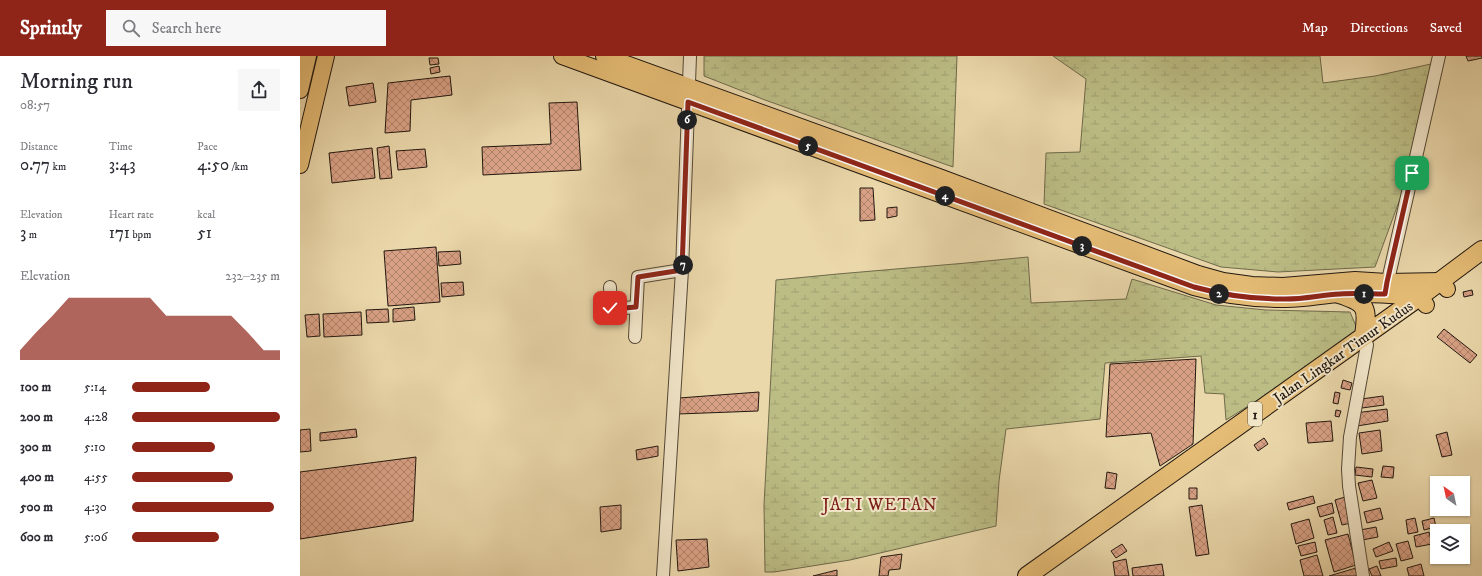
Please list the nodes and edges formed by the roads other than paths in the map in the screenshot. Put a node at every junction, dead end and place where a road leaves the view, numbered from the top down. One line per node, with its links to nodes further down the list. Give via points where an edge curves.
1 (308, 56): 7 (main road)
2 (326, 56): 9 (main road)
3 (562, 56): 8 (main road)
4 (604, 56): 8 (main road)
5 (690, 56): 8 (street)
6 (1439, 56): 15 (street)
7 (300, 90)
8 (688, 94): 12 (street); 15 (main road, via 939,177 1198,274 1223,281 1284,286 1355,280); 16 (main road, via 1194,287 1221,294 1283,300)
9 (300, 165)
10 (1482, 250): 13 (highway, Jalan Lingkar Timur Kudus / 1)
11 (1482, 264): 13 (highway, Jalan Lingkar Timur Kudus / 1)
12 (682, 270): 18 (street, via 638,277); 21 (street)
13 (1444, 285): 15 (main road); 17 (highway, Jalan Lingkar Timur Kudus / 1)
14 (610, 286): 18 (street, via 611,309)
15 (1386, 288): 16 (main road); 17 (main road)
16 (1339, 294): 20 (highway, via 1361,304 1366,312)
17 (1423, 301): 20 (highway, Jalan Lingkar Timur Kudus / 1)
18 (636, 307): 19 (street)
19 (635, 337)
20 (1366, 341): 22 (highway, Jalan Lingkar Timur Kudus / 1); 23 (highway, Jalan Lingkar Timur Kudus / 1); 24 (street, via 1350,437 1348,469)
21 (663, 576)
22 (1027, 576)
23 (1046, 576)
24 (1363, 576)

